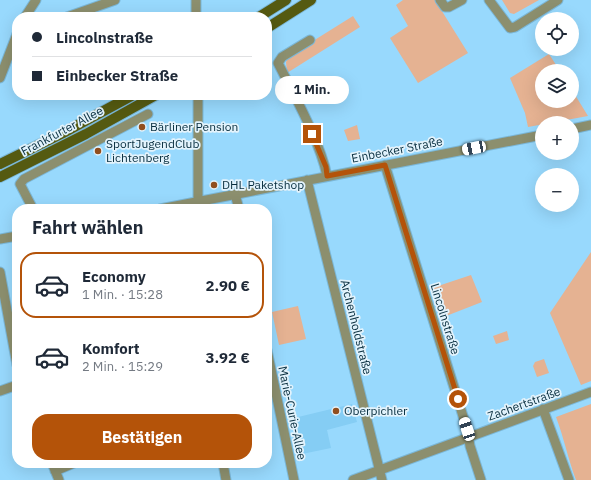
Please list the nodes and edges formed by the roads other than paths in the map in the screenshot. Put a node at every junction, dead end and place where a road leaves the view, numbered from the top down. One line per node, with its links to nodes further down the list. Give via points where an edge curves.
1 (36, 0): 10 (street)
2 (115, 0): 11 (street)
3 (196, 0): 12 (street)
4 (286, 0): 13 (main road)
5 (311, 0): 14 (main road)
6 (440, 0): 7 (street, via 444,7)
7 (462, 0)
8 (489, 0): 9 (street, via 510,28)
9 (558, 0)
10 (28, 12)
11 (81, 12)
12 (196, 12)
13 (267, 12)
14 (272, 25)
15 (310, 40): 27 (street, via 278,63 312,134 326,167)
16 (12, 47): 17 (street)
17 (0, 78)
18 (124, 100): 25 (main road, Frankfurter Allee)
19 (147, 100): 28 (main road, Frankfurter Allee)
20 (198, 100): 32 (street)
21 (148, 114): 31 (street, via 24,179 20,184)
22 (591, 125): 23 (street)
23 (579, 128)
24 (535, 136): 26 (street, Einbecker Straße)
25 (0, 164)
26 (385, 165): 27 (street, Einbecker Straße); 44 (street, Lincolnstraße)
27 (327, 176): 29 (street, Einbecker Straße)
28 (0, 177)
29 (307, 180): 30 (street, Einbecker Straße); 47 (street, Archenholdstraße)
30 (235, 194): 33 (street, Einbecker Straße); 34 (street)
31 (30, 204)
32 (198, 204)
33 (201, 204)
34 (238, 204)
35 (12, 237): 36 (street)
36 (1, 238)
37 (0, 272): 38 (street)
38 (12, 338)
39 (272, 374): 50 (street, Marie-Curie-Allee)
40 (12, 387): 41 (street)
41 (0, 392)
42 (591, 392): 43 (street, Zachertstraße)
43 (543, 409): 44 (street, Zachertstraße); 54 (street)
44 (469, 438): 47 (street, Zachertstraße); 53 (street, Lincolnstraße)
45 (54, 468): 48 (street)
46 (224, 468): 49 (street)
47 (379, 471): 51 (street, Zachertstraße); 52 (street, Archenholdstraße)
48 (59, 480)
49 (226, 480)
50 (294, 480)
51 (353, 480)
52 (382, 480)
53 (481, 480)
54 (569, 480)

